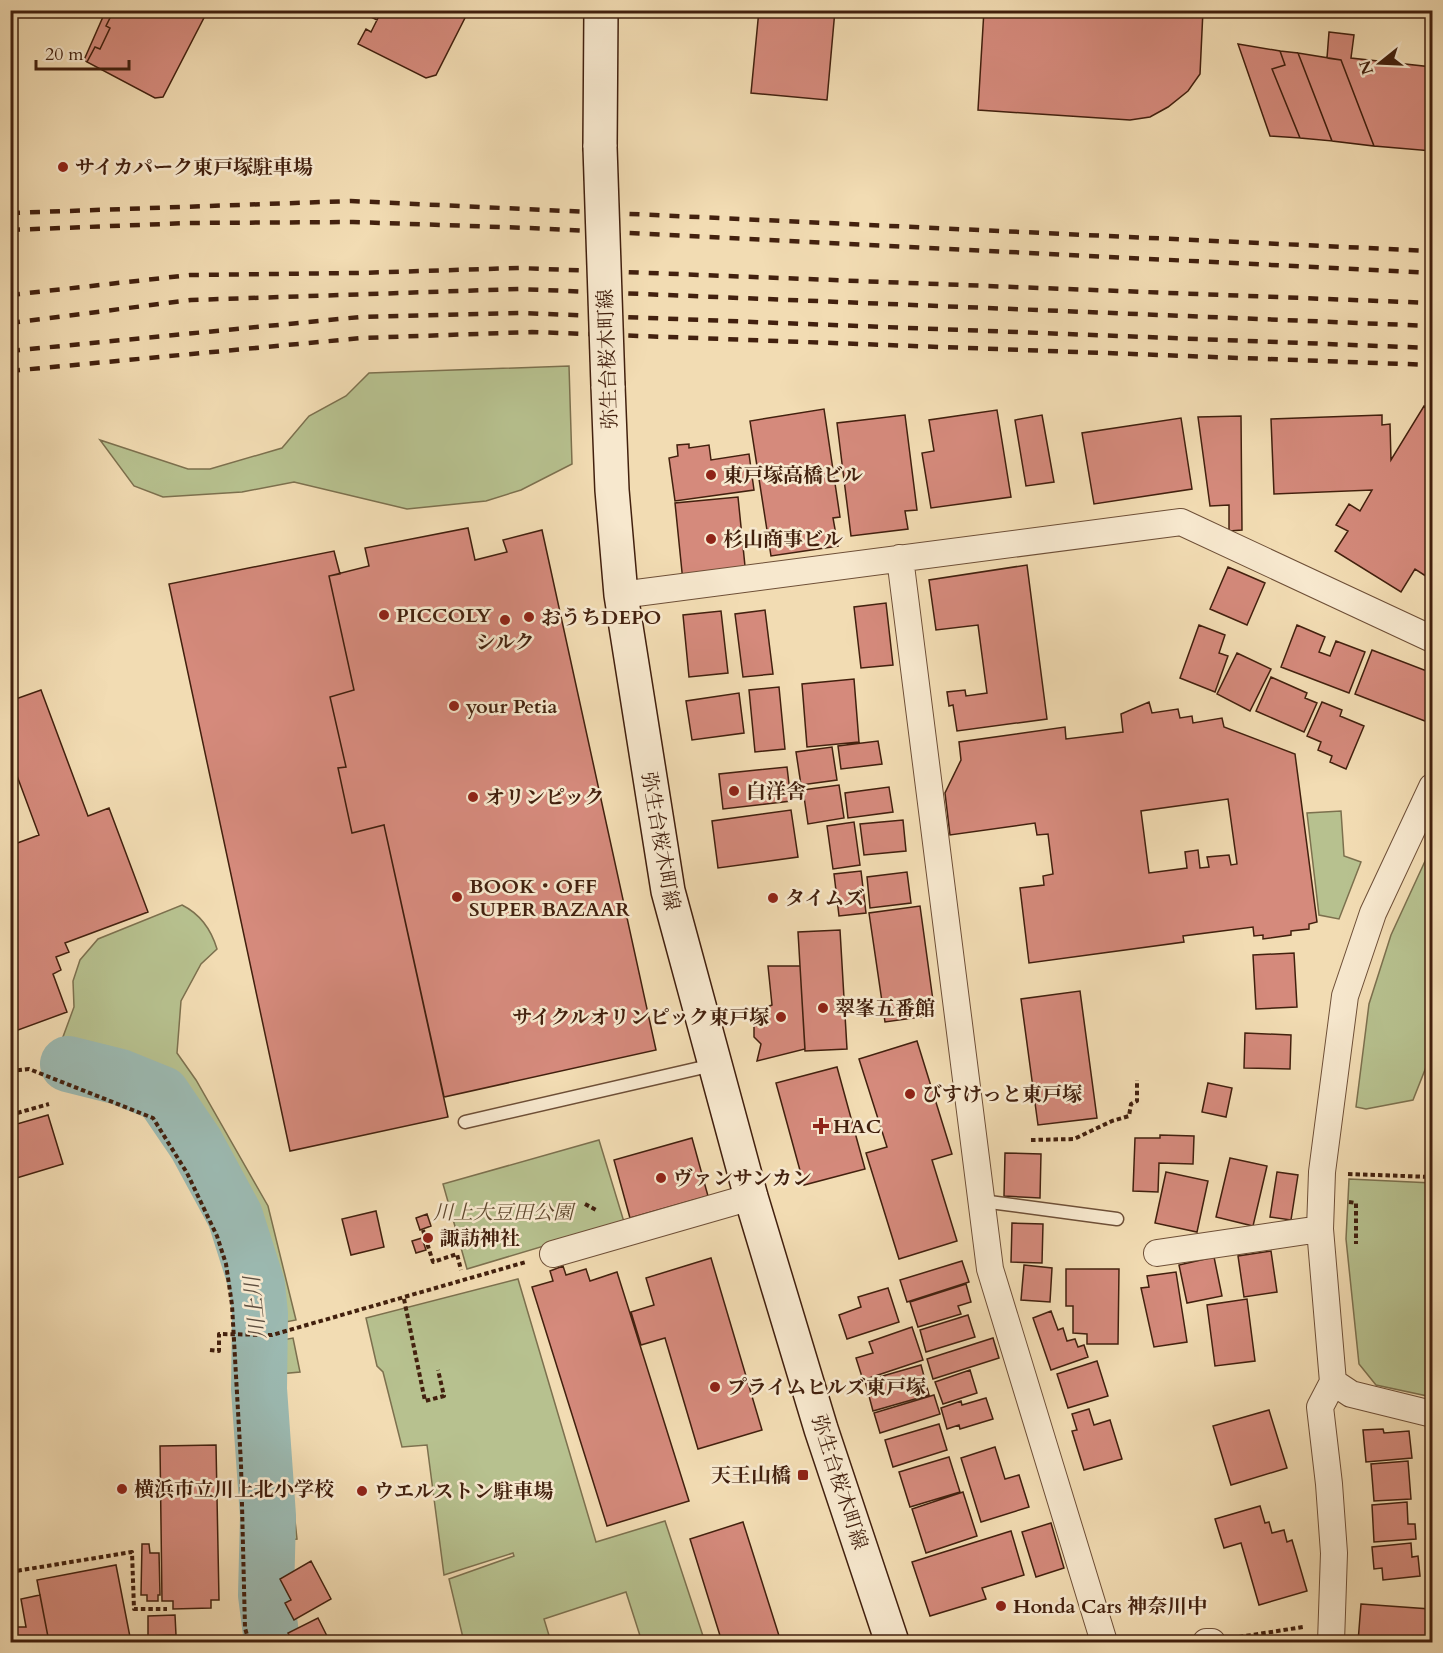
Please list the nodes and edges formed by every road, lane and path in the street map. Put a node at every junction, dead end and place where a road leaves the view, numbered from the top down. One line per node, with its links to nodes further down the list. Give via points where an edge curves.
1 (601, 10): 3 (main road, 弥生台桜木町線, bridge, via 600,147 608,386)
2 (900, 558): 3 (street); 4 (street, via 1181,522); 16 (street)
3 (621, 595): 6 (main road, 弥生台桜木町線, via 668,891)
4 (1432, 639)
5 (1432, 787): 19 (street, via 1373,913 1345,996 1322,1172)
6 (714, 1065): 11 (lane); 15 (main road, 弥生台桜木町線)
7 (10, 1071): 26 (path, via 29,1069 153,1119 187,1173 217,1236 226,1264)
8 (1137, 1080): 12 (path, via 1137,1101 1131,1104 1129,1116 1074,1139)
9 (49, 1104): 10 (path)
10 (10, 1115)
11 (465, 1122)
12 (1031, 1140)
13 (1344, 1173): 14 (path)
14 (1432, 1177)
15 (751, 1197): 23 (street); 37 (main road, 弥生台桜木町線, via 821,1429)
16 (982, 1201): 17 (lane); 38 (street, via 990,1269)
17 (1117, 1219)
18 (1356, 1219): 21 (path)
19 (1320, 1228): 22 (street); 29 (street)
20 (423, 1230): 24 (path, via 433,1262 456,1254)
21 (1356, 1244)
22 (1157, 1253)
23 (553, 1254): 25 (path)
24 (461, 1270)
25 (404, 1299): 26 (path, via 272,1335); 28 (path, via 425,1401 444,1396)
26 (232, 1335): 27 (path, via 219,1334 219,1351); 36 (path, via 241,1464 245,1628)
27 (210, 1350)
28 (438, 1370)
29 (1333, 1382): 30 (street, via 1351,1395); 34 (street, via 1320,1407 1334,1553)
30 (1432, 1414)
31 (10, 1572): 32 (path, via 132,1552 134,1609)
32 (167, 1609)
33 (10, 1615): 35 (path)
34 (1332, 1633): 39 (path)
35 (15, 1642)
36 (249, 1642)
37 (892, 1642)
38 (1104, 1642)
39 (1209, 1642)

